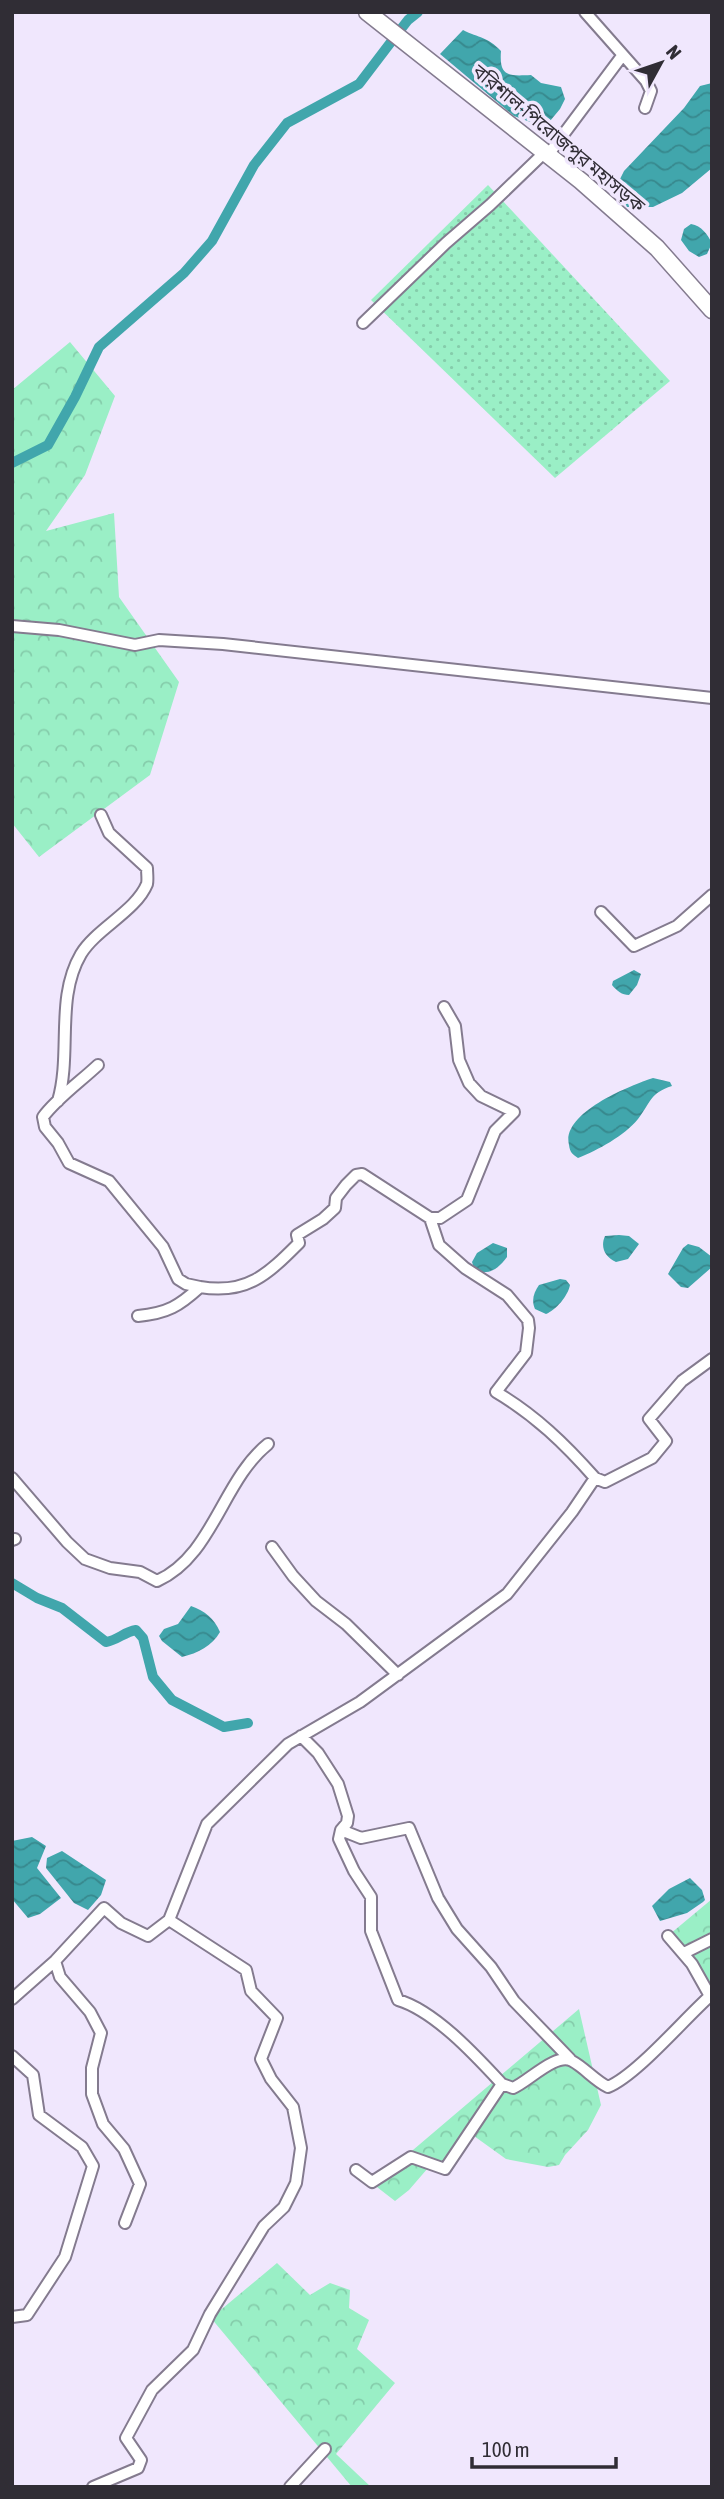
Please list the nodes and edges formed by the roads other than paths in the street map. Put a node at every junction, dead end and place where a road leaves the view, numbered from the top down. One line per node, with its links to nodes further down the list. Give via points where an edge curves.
1 (585, 12): 3 (street)
2 (376, 15): 5 (highway, বরিশাল-পিরোজপুর মহাসড়ক)
3 (622, 56): 4 (street, via 651,91); 5 (street)
4 (645, 107)
5 (547, 153): 6 (highway, বরিশাল-পিরোজপুর মহাসড়ক, via 657,248); 7 (street)
6 (712, 310)
7 (363, 323)
8 (12, 626): 9 (street, via 135,645 159,640 223,644)
9 (712, 698)
10 (100, 815): 15 (street, via 109,833 147,868 147,883 83,951 73,970)
11 (712, 895): 12 (street, via 677,926 634,946)
12 (601, 912)
13 (444, 1007): 16 (street, via 455,1026 459,1060 469,1083 481,1096 514,1112 495,1131 467,1199 440,1218)
14 (98, 1065): 15 (street)
15 (58, 1101): 17 (street, via 43,1117 69,1163 109,1181 163,1247 178,1279)
16 (430, 1218): 17 (street, via 383,1186 356,1175 336,1198 335,1209 297,1235 299,1243 271,1271 250,1283 220,1290); 22 (street, via 439,1245 507,1295 528,1320 526,1353 495,1392 558,1438)
17 (200, 1287): 18 (street, via 163,1313)
18 (138, 1316)
19 (712, 1359): 22 (street, via 682,1381 649,1419 666,1441 652,1458 605,1482)
20 (268, 1444): 21 (street, via 253,1457 189,1556 173,1574 157,1581 140,1572 85,1559)
21 (12, 1478)
22 (595, 1478): 24 (street, via 507,1594)
23 (272, 1547): 24 (street, via 316,1601)
24 (398, 1675): 25 (street)
25 (301, 1736): 26 (street, via 338,1784 348,1815); 27 (street, via 207,1824)
26 (341, 1830): 34 (street, via 361,1838 409,1828 438,1898 457,1929 514,2001); 35 (street, via 339,1839 371,1897 371,1931 398,2000 424,2010)
27 (169, 1920): 31 (street, via 148,1936 121,1923 104,1908); 40 (street, via 246,1970 251,1991 278,2018 261,2059 292,2107 300,2163 284,2207 264,2226 193,2350 152,2390 126,2438 141,2460 138,2468)
28 (668, 1936): 30 (street)
29 (712, 1939): 30 (street)
30 (684, 1953): 34 (street, via 710,1996 633,2070 608,2087)
31 (55, 1961): 32 (street); 37 (street, via 60,1977 90,2012 101,2033 92,2068 92,2094 103,2124 124,2149 140,2184)
32 (12, 1999)
33 (12, 2056): 38 (street, via 33,2075 39,2115 82,2147 93,2166 65,2257 27,2315)
34 (570, 2059): 35 (street, via 552,2063 513,2088)
35 (502, 2084): 36 (street, via 445,2169 411,2157 372,2182)
36 (356, 2170)
37 (125, 2223)
38 (12, 2317)
39 (325, 2449): 41 (street)
40 (93, 2487)
41 (289, 2487)

